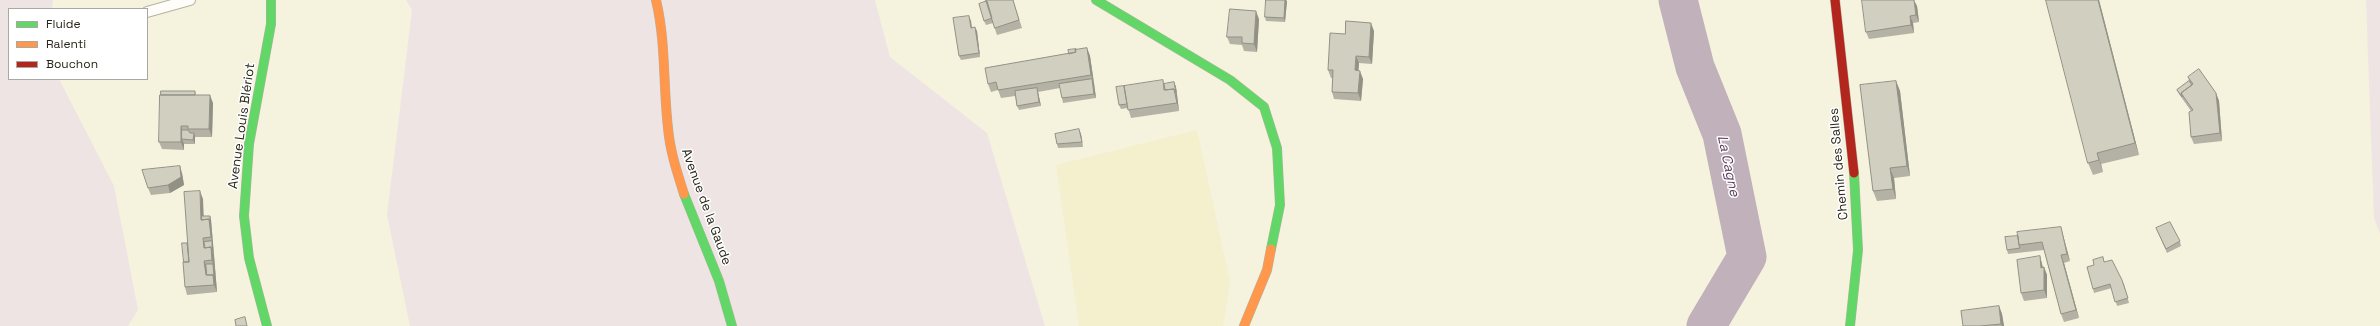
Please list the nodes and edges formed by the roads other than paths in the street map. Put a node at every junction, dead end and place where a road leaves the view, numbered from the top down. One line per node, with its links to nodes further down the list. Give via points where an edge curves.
1 (190, 0): 6 (lane)
2 (271, 0): 7 (street, Avenue Louis Blériot, via 271,24 245,180 244,210 248,258)
3 (656, 0): 8 (street, Avenue de la Gaude, via 664,46 666,114 671,149 687,199 728,306)
4 (1096, 0): 9 (street, via 1230,80 1264,106 1277,148 1280,205 1267,270)
5 (1835, 0): 10 (street, Chemin des Salles, via 1852,146 1858,250)
6 (148, 12)
7 (267, 326)
8 (732, 326)
9 (1244, 326)
10 (1850, 326)

